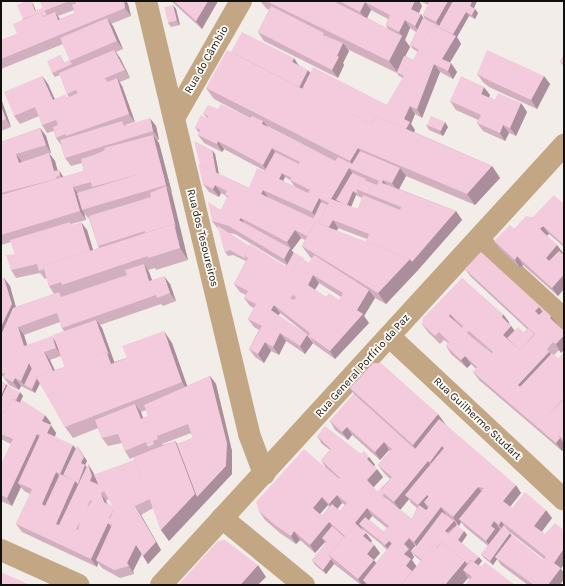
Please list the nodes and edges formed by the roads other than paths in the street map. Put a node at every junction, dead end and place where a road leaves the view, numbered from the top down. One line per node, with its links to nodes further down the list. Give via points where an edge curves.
1 (146, 1): 3 (street, Rua dos Tesoureiros)
2 (240, 1): 3 (street, Rua do Câmbio)
3 (174, 118): 8 (street, Rua dos Tesoureiros, via 250,434)
4 (564, 146): 5 (street, Rua General Porfírio da Paz)
5 (478, 240): 6 (street); 7 (street, Rua General Porfírio da Paz)
6 (564, 319)
7 (390, 337): 8 (street, Rua General Porfírio da Paz); 9 (street, Rua Guilherme Studart)
8 (264, 474): 10 (street, Rua General Porfírio da Paz)
9 (564, 500)
10 (222, 518): 13 (street, Rua General Porfírio da Paz); 14 (street)
11 (1, 550): 12 (street)
12 (79, 585)
13 (161, 585)
14 (304, 585)

